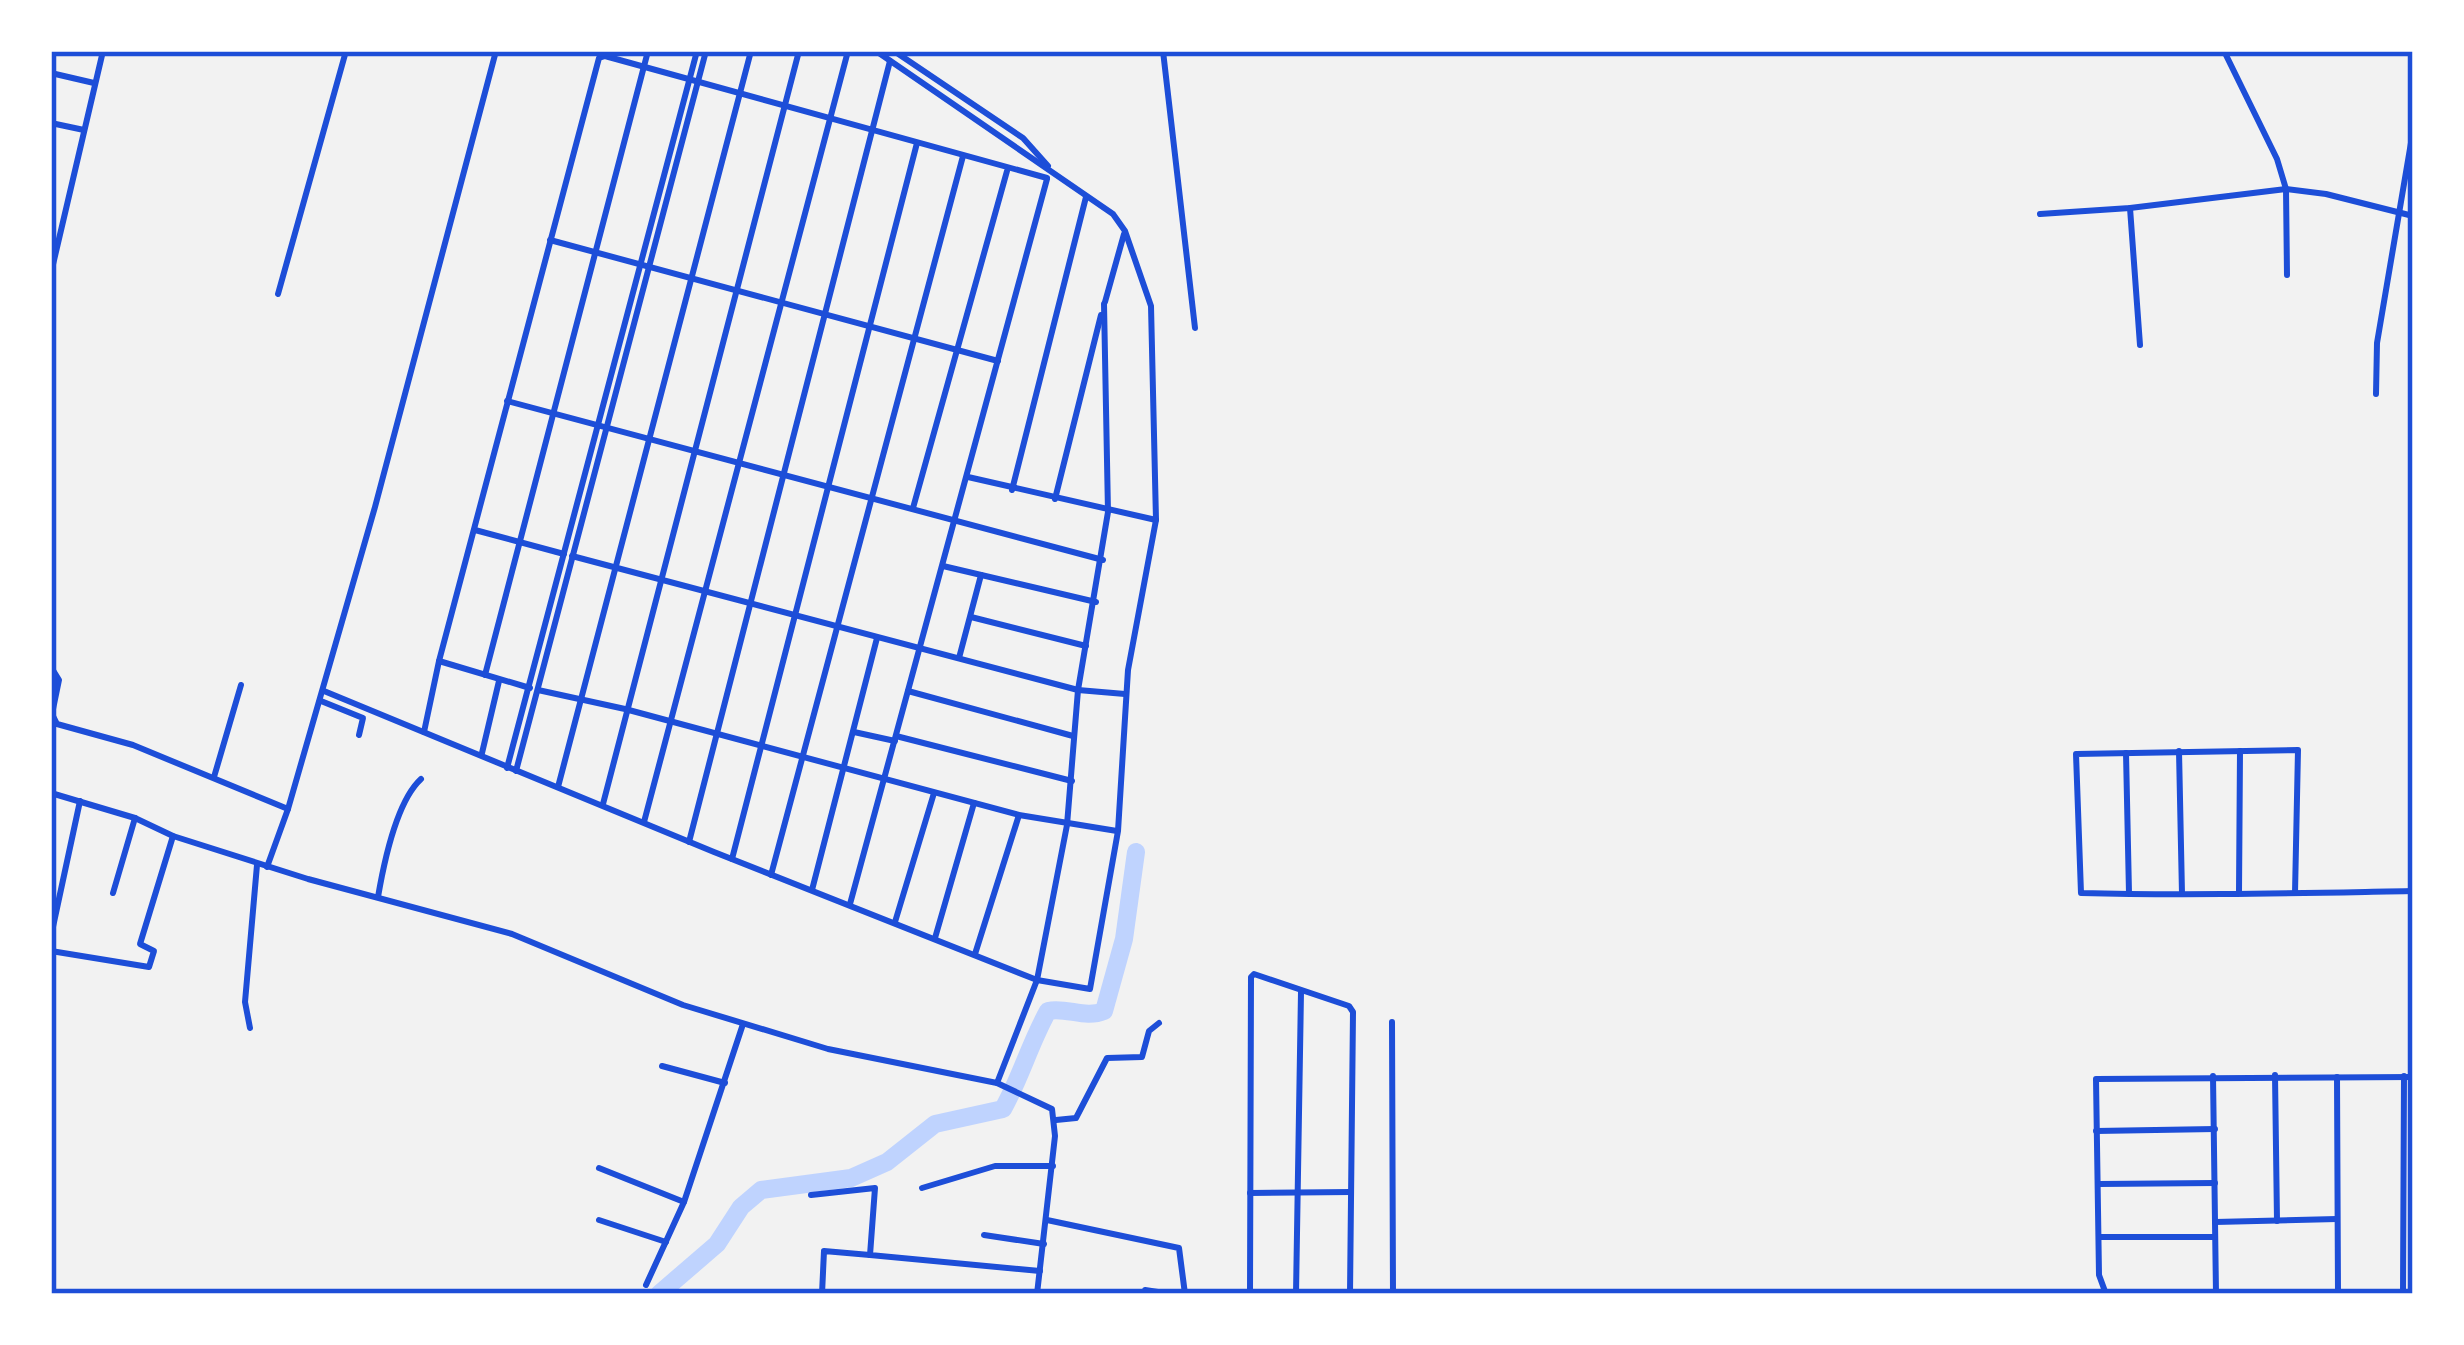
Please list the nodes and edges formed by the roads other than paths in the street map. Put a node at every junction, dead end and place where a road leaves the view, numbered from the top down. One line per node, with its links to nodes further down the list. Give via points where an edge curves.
1 (103, 51): 17 (street)
2 (346, 51): 45 (street)
3 (496, 51): 97 (street)
4 (648, 51): 14 (street)
5 (701, 51): 16 (street)
6 (752, 51): 18 (street)
7 (799, 51): 19 (street)
8 (848, 51): 20 (street)
9 (876, 51): 13 (street)
10 (894, 51): 28 (street, via 1023,138)
11 (1163, 51): 50 (street)
12 (2224, 51): 29 (street)
13 (890, 61): 24 (street); 28 (street)
14 (644, 65): 16 (street); 38 (street, via 598,61); 39 (street)
15 (51, 74): 17 (street)
16 (695, 78): 18 (street); 40 (street)
17 (95, 83): 22 (street)
18 (740, 91): 19 (street); 43 (street)
19 (785, 104): 20 (street); 44 (street)
20 (829, 119): 24 (street); 46 (street)
21 (51, 122): 22 (street)
22 (84, 130): 36 (street)
23 (2413, 131): 32 (street)
24 (872, 132): 25 (street); 48 (street)
25 (916, 143): 26 (street); 49 (street)
26 (963, 156): 27 (street); 51 (street)
27 (1008, 169): 28 (street); 53 (street)
28 (1051, 173): 30 (street); 54 (street)
29 (2286, 189): 31 (street); 32 (street); 42 (street)
30 (1086, 197): 37 (street); 65 (street)
31 (2130, 208): 33 (street); 52 (street)
32 (2399, 213): 34 (street); 55 (street)
33 (2040, 214)
34 (2413, 216)
35 (51, 219): 36 (street)
36 (63, 222): 41 (street)
37 (1125, 231): 47 (street); 70 (street, via 1151,306)
38 (550, 240): 39 (street); 56 (street)
39 (595, 251): 40 (street); 57 (street)
40 (644, 265): 43 (street); 58 (street)
41 (52, 266)
42 (2288, 275)
43 (690, 276): 44 (street); 59 (street)
44 (736, 288): 46 (street); 60 (street)
45 (278, 294)
46 (780, 300): 48 (street); 61 (street)
47 (1104, 304): 67 (street); 69 (street)
48 (824, 312): 49 (street); 62 (street)
49 (869, 325): 51 (street); 64 (street)
50 (1196, 328)
51 (914, 337): 53 (street); 66 (street)
52 (2140, 345)
53 (956, 348): 54 (street); 68 (street)
54 (998, 361): 63 (street)
55 (2376, 394)
56 (508, 401): 57 (street); 72 (street)
57 (553, 412): 58 (street); 73 (street)
58 (603, 424): 59 (street); 74 (street)
59 (649, 436): 60 (street); 77 (street)
60 (694, 448): 61 (street); 79 (street)
61 (740, 462): 62 (street); 80 (street)
62 (784, 475): 64 (street); 82 (street)
63 (968, 477): 65 (street); 71 (street)
64 (828, 485): 66 (street); 83 (street)
65 (1012, 490): 67 (street)
66 (873, 498): 68 (street); 85 (street)
67 (1055, 500): 69 (street)
68 (913, 508): 71 (street)
69 (1108, 512): 70 (street); 75 (street)
70 (1156, 520): 99 (street)
71 (956, 522): 75 (street); 76 (street)
72 (473, 530): 73 (street); 90 (street)
73 (519, 542): 74 (street); 92 (street)
74 (568, 555): 77 (street); 95 (street)
75 (1103, 560): 81 (street)
76 (943, 566): 78 (street); 88 (street)
77 (614, 568): 79 (street); 100 (street)
78 (981, 575): 81 (street); 84 (street)
79 (660, 579): 80 (street); 102 (street)
80 (705, 591): 82 (street); 103 (street)
81 (1096, 602): 87 (street)
82 (748, 603): 83 (street); 107 (street)
83 (794, 617): 85 (street); 110 (street)
84 (970, 617): 87 (street); 89 (street)
85 (838, 628): 86 (street); 115 (street)
86 (878, 637): 88 (street); 105 (street)
87 (1087, 646): 96 (street)
88 (920, 649): 89 (street); 98 (street)
89 (959, 658): 96 (street)
90 (439, 661): 92 (street); 104 (street)
91 (51, 667): 118 (street, via 59,680 54,722)
92 (485, 675): 93 (street)
93 (499, 681): 95 (street); 114 (street)
94 (241, 685): 118 (street)
95 (534, 689): 100 (street); 116 (street)
96 (1078, 690): 99 (street); 108 (street)
97 (324, 691): 101 (street); 104 (street)
98 (908, 692): 108 (street); 109 (street)
99 (1125, 694): 133 (street)
100 (579, 697): 102 (street); 122 (street)
101 (321, 701): 106 (street, via 364,718); 128 (street)
102 (625, 709): 103 (street); 127 (street)
103 (671, 721): 107 (street); 131 (street)
104 (424, 732): 114 (street)
105 (854, 732): 109 (street); 117 (street)
106 (359, 735)
107 (714, 735): 110 (street); 135 (street)
108 (1074, 736): 121 (street)
109 (895, 739): 120 (street); 121 (street)
110 (760, 747): 115 (street); 136 (street)
111 (2180, 751): 112 (street); 113 (street); 145 (street)
112 (2240, 751): 143 (street); 144 (street, via 2298,750)
113 (2126, 752): 142 (street); 142 (street, via 2076,754 2079,891)
114 (482, 754): 116 (street)
115 (804, 760): 117 (street); 138 (street)
116 (511, 769): 122 (street)
117 (843, 770): 120 (street); 139 (street)
118 (214, 777): 128 (street)
119 (421, 778): 146 (street, via 408,791)
120 (884, 780): 123 (street); 147 (street)
121 (1072, 781): 132 (street)
122 (558, 787): 127 (street)
123 (934, 792): 126 (street); 148 (street)
124 (51, 794): 125 (street)
125 (80, 801): 130 (street); 149 (street)
126 (974, 803): 129 (street); 150 (street)
127 (603, 804): 131 (street)
128 (288, 809): 137 (street)
129 (1019, 815): 132 (street); 152 (street)
130 (135, 818): 134 (street); 141 (street)
131 (644, 822): 135 (street)
132 (1067, 825): 133 (street); 153 (street)
133 (1118, 831): 153 (street, via 1090,989)
134 (173, 836): 137 (street); 151 (street, via 140,944 154,951 149,967)
135 (688, 842): 136 (street)
136 (732, 859): 138 (street)
137 (262, 865): 146 (street); 158 (street, via 245,1001)
138 (771, 875): 139 (street)
139 (812, 890): 147 (street)
140 (2413, 891): 144 (street)
141 (113, 892)
142 (2129, 893): 145 (street)
143 (2239, 893): 144 (street); 145 (street)
144 (2295, 893)
145 (2182, 894)
146 (377, 898): 157 (street, via 512,934)
147 (850, 904): 148 (street)
148 (895, 922): 150 (street)
149 (51, 936)
150 (934, 938): 152 (street)
151 (51, 951)
152 (975, 954): 153 (street)
153 (1036, 980): 165 (street)
154 (1301, 991): 174 (street, via 1353,1012); 175 (street, via 1250,977); 176 (street)
155 (1392, 1022): 202 (street)
156 (1159, 1023): 166 (street, via 1142,1057 1107,1058 1076,1118)
157 (743, 1024): 164 (street); 165 (street)
158 (250, 1028)
159 (662, 1066): 164 (street)
160 (2213, 1076): 161 (street); 167 (street); 168 (street, via 2096,1078)
161 (2275, 1076): 162 (street); 182 (street)
162 (2337, 1077): 163 (street); 181 (street)
163 (2408, 1077): 208 (street)
164 (725, 1083): 178 (street)
165 (997, 1083): 166 (street, via 1048,1106)
166 (1055, 1120): 169 (street)
167 (2215, 1129): 168 (street); 171 (street)
168 (2096, 1131): 172 (street)
169 (1053, 1166): 173 (street, via 995,1166); 180 (street)
170 (599, 1168): 178 (street)
171 (2215, 1183): 172 (street); 183 (street)
172 (2098, 1184): 185 (street)
173 (922, 1188)
174 (1352, 1192): 176 (street); 201 (street)
175 (1250, 1193): 176 (street); 199 (street)
176 (1295, 1193): 200 (street)
177 (811, 1195): 189 (street, via 875,1188)
178 (684, 1202): 187 (street)
179 (599, 1220): 187 (street)
180 (1047, 1220): 188 (street); 198 (street, via 1179,1248)
181 (2337, 1220): 182 (street); 207 (street)
182 (2277, 1221): 183 (street)
183 (2216, 1222): 186 (street)
184 (984, 1235): 188 (street)
185 (2099, 1237): 186 (street); 203 (street)
186 (2216, 1238): 204 (street)
187 (666, 1242): 191 (street)
188 (1044, 1244): 190 (street)
189 (871, 1255): 190 (street); 195 (street, via 824,1252)
190 (1040, 1271): 196 (street)
191 (646, 1285)
192 (1145, 1290): 197 (street)
193 (674, 1294): 194 (street)
194 (689, 1294)
195 (822, 1294)
196 (1037, 1294)
197 (1171, 1294)
198 (1185, 1294)
199 (1250, 1294)
200 (1296, 1294)
201 (1350, 1294)
202 (1393, 1294)
203 (2106, 1294)
204 (2216, 1294)
205 (2272, 1294): 206 (street)
206 (2282, 1294)
207 (2338, 1294)
208 (2403, 1294)

